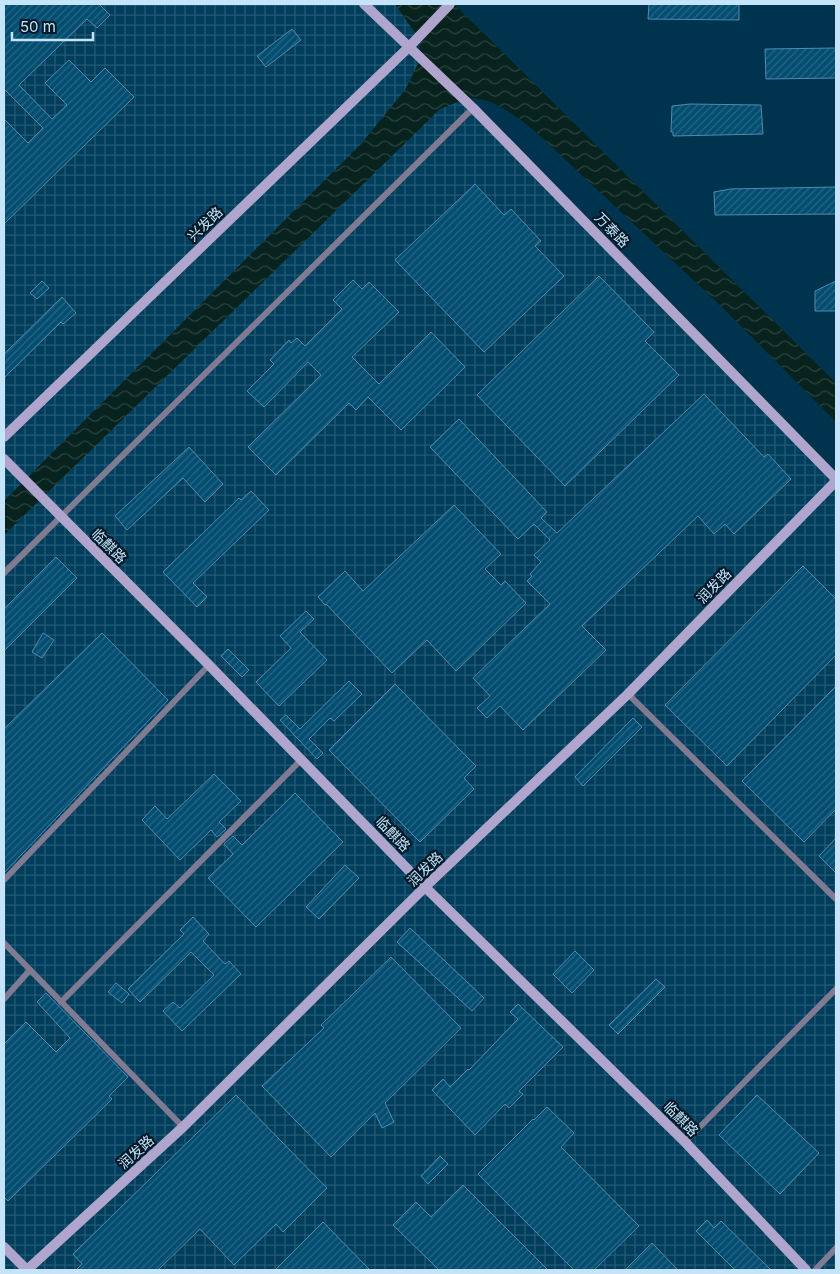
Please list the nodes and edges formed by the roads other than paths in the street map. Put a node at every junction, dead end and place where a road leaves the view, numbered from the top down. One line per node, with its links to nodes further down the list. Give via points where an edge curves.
1 (364, 4): 3 (main road, 万泰路)
2 (449, 5): 3 (main road, 兴发路)
3 (410, 46): 4 (main road, 万泰路); 5 (main road, 兴发路)
4 (473, 108): 7 (main road, 万泰路); 8 (lane)
5 (4, 437)
6 (4, 459): 8 (main road, 临麒路)
7 (836, 480): 11 (main road, 润发路)
8 (60, 517): 9 (lane); 10 (main road, 临麒路)
9 (4, 573)
10 (209, 665): 12 (main road, 临麒路); 13 (lane)
11 (628, 694): 14 (main road, 润发路); 15 (lane)
12 (301, 760): 14 (main road, 临麒路); 20 (lane)
13 (4, 880)
14 (425, 887): 21 (main road, 润发路); 22 (main road, 临麒路)
15 (836, 899)
16 (4, 943): 17 (lane)
17 (30, 970): 19 (lane); 20 (lane)
18 (836, 989): 22 (lane)
19 (4, 999)
20 (61, 1002): 21 (lane)
21 (183, 1127): 25 (main road, 润发路)
22 (685, 1142): 26 (main road, 临麒路)
23 (4, 1247): 25 (main road)
24 (836, 1248): 27 (lane)
25 (27, 1270)
26 (806, 1270)
27 (815, 1270)

